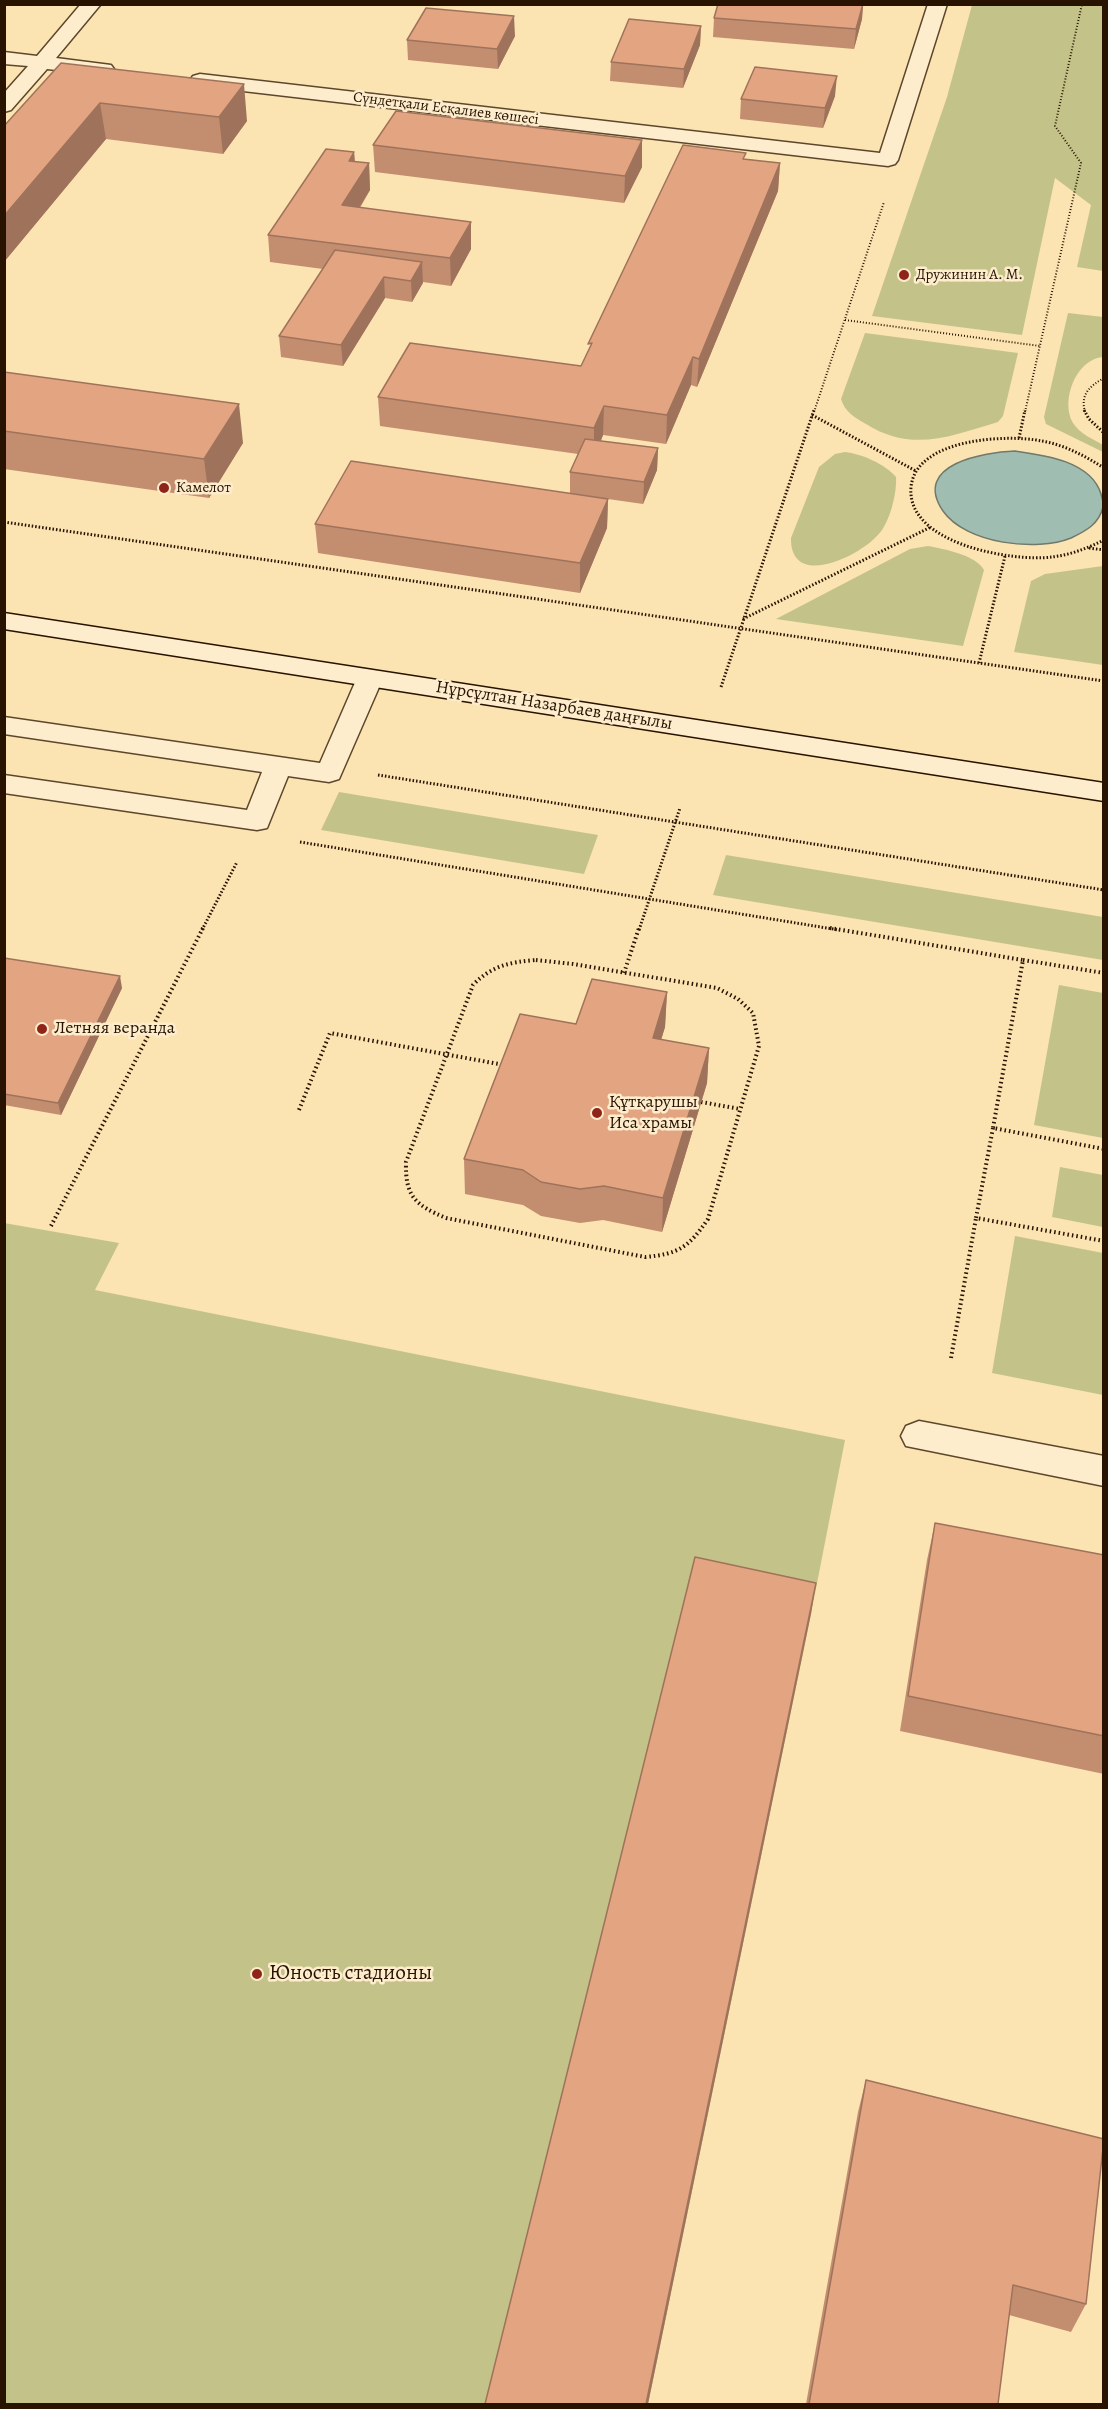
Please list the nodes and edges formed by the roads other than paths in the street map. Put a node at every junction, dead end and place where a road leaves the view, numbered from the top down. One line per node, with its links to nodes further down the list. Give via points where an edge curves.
1 (92, 4): 4 (street)
2 (938, 4): 6 (street, Сүндетқали Есқалиев көшесі, via 888,160)
3 (4, 58): 4 (street)
4 (43, 62): 5 (street); 7 (street)
5 (126, 72)
6 (186, 79)
7 (4, 106)
8 (4, 621): 9 (street, Нұрсұлтан Назарбаев даңғылы)
9 (370, 678): 11 (street, via 329,773); 13 (street, Нұрсұлтан Назарбаев даңғылы)
10 (4, 725): 11 (street)
11 (278, 765): 12 (street, via 257,821)
12 (4, 784)
13 (1104, 792)
14 (919, 1436): 15 (street)
15 (1104, 1471)

